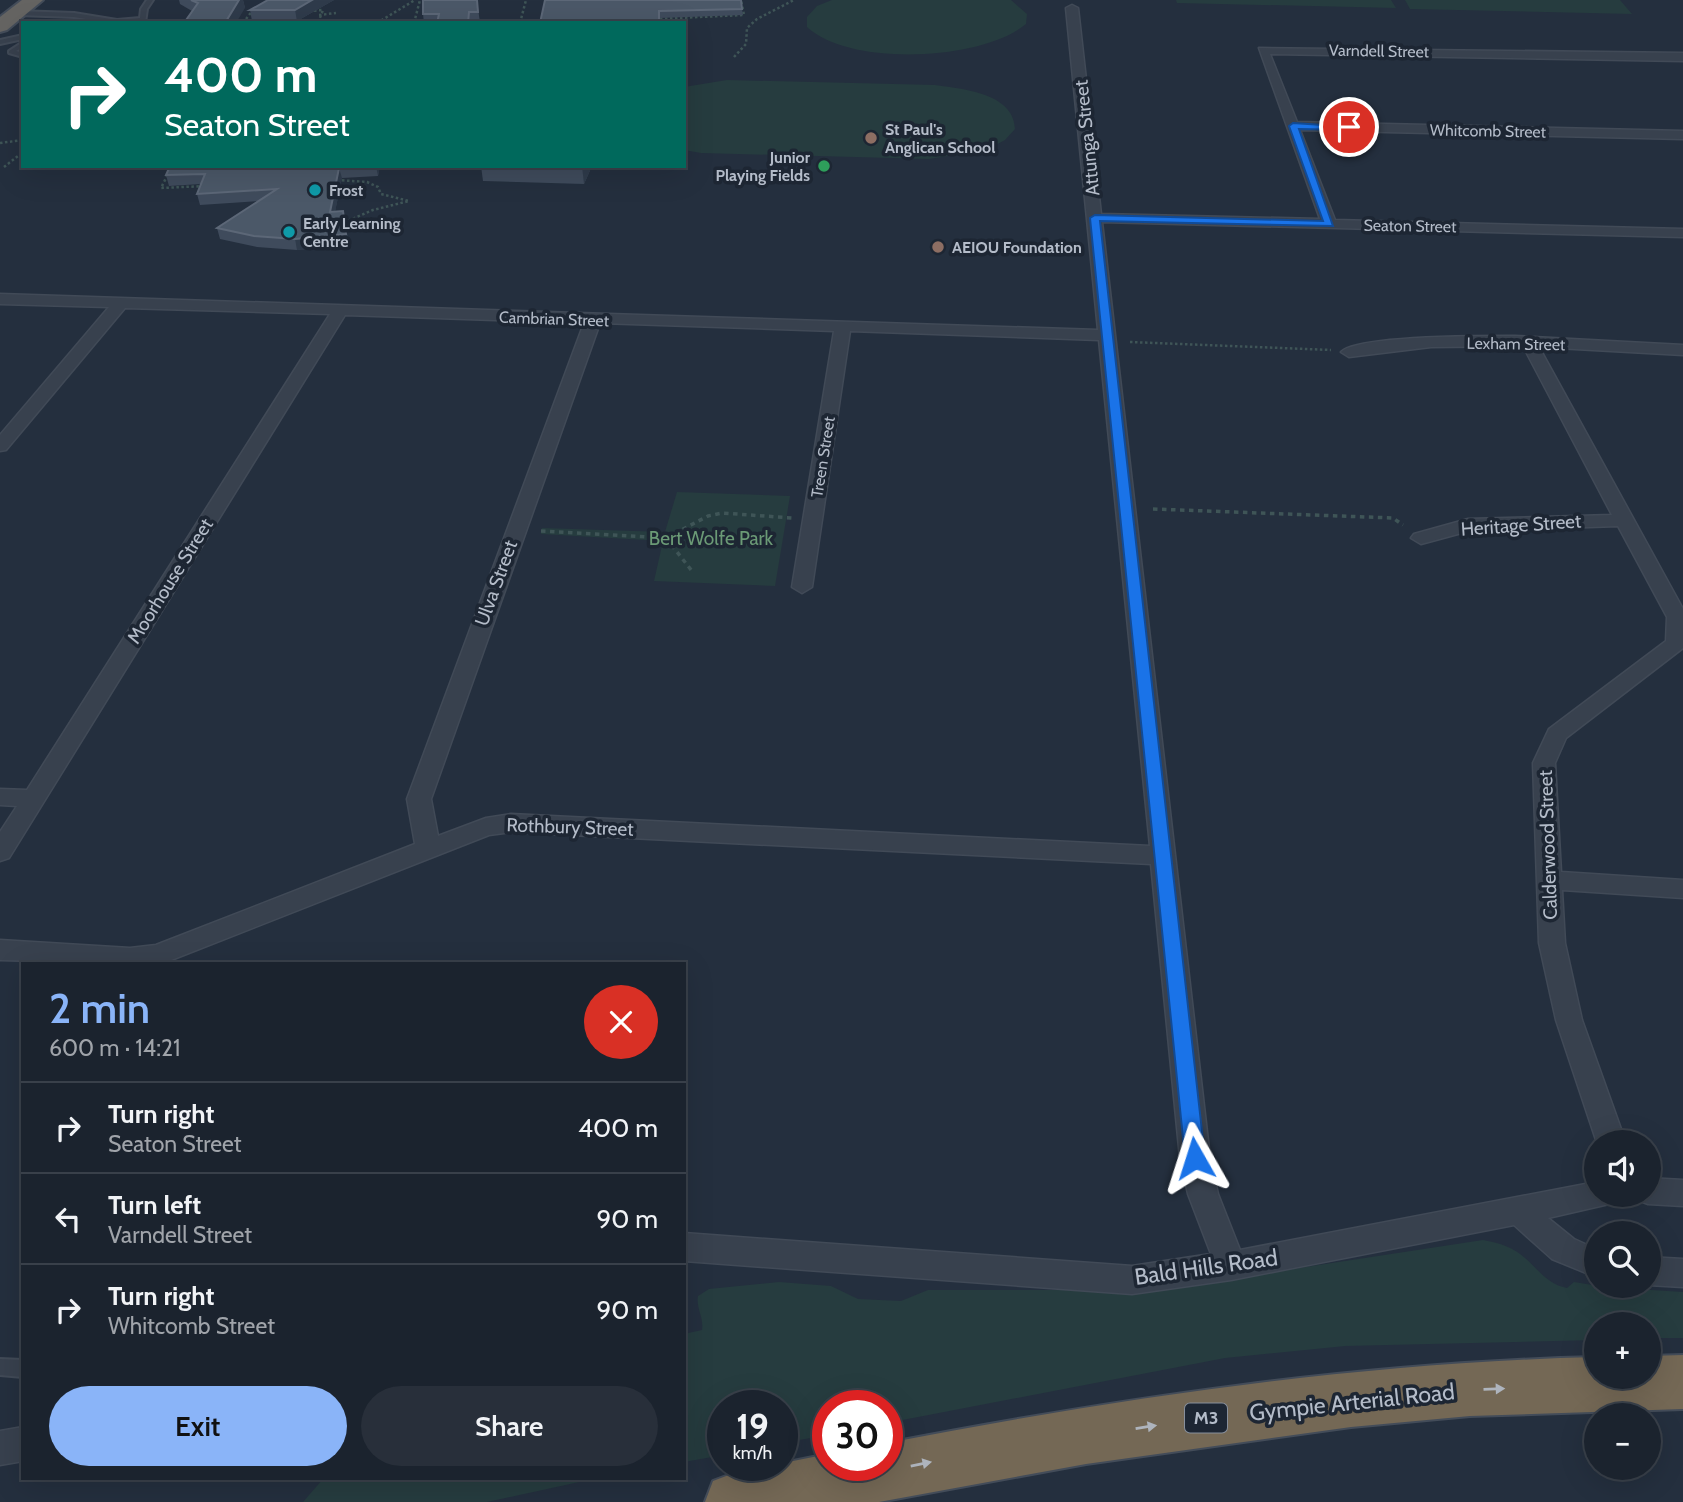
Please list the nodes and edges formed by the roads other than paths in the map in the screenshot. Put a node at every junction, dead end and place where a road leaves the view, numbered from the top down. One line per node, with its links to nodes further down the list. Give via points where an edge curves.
1 (34, 0): 5 (highway)
2 (150, 0): 4 (lane)
3 (1071, 4): 15 (street, Attunga Street)
4 (144, 9): 6 (lane); 7 (lane)
5 (10, 18): 6 (lane)
6 (87, 20)
7 (142, 21)
8 (21, 37): 9 (lane)
9 (0, 42)
10 (21, 45): 11 (lane, via 11,52)
11 (21, 54)
12 (1683, 57): 13 (street, Varndell Street, via 1262,50)
13 (1293, 126): 14 (street, Whitcomb Street); 16 (street, Varndell Street)
14 (1683, 135)
15 (1095, 218): 16 (street, Seaton Street); 23 (street, Attunga Street)
16 (1329, 224): 17 (street, Seaton Street)
17 (1683, 233)
18 (0, 299): 19 (street, Cambrian Street)
19 (121, 303): 20 (street, Cambrian Street); 27 (street)
20 (340, 311): 21 (street, Cambrian Street); 32 (street, Moorhouse Street)
21 (593, 320): 22 (street, Cambrian Street); 33 (street, Ulva Street, via 419,799)
22 (843, 327): 23 (street, Cambrian Street); 30 (street, Treen Street)
23 (1116, 339): 35 (street, Attunga Street)
24 (1529, 343): 25 (street, Lexham Street); 26 (street, Lexham Street, via 1395,343); 28 (street, Calderwood Street)
25 (1683, 350)
26 (1349, 352)
27 (0, 446)
28 (1623, 520): 29 (street, Heritage Street, via 1468,525); 36 (street, Calderwood Street, via 1677,617 1676,643 1557,734 1544,763)
29 (1420, 538)
30 (802, 587)
31 (0, 797): 32 (street)
32 (33, 799): 34 (street, Moorhouse Street)
33 (428, 849): 35 (street, Rothbury Street, via 510,823); 38 (street, Rothbury Street, via 158,954 130,958)
34 (0, 852)
35 (1165, 856): 46 (street, Attunga Street, via 1195,1158 1203,1194)
36 (1549, 880): 37 (street); 39 (street, Calderwood Street, via 1552,943 1569,1020)
37 (1683, 889)
38 (0, 950)
39 (1607, 1130)
40 (1661, 1192): 41 (street)
41 (1683, 1193)
42 (1584, 1197): 43 (street, Bald Hills Road)
43 (1518, 1209): 45 (street, via 1569,1254); 46 (street, Bald Hills Road)
44 (686, 1247): 46 (street, Bald Hills Road, via 1132,1280)
45 (1584, 1261)
46 (1231, 1266)
47 (1661, 1272): 48 (street)
48 (1683, 1273)
49 (0, 1367): 50 (lane)
50 (21, 1369)
51 (1683, 1382): 54 (highway, Gympie Arterial Road / M3, one-way to 51, via 972,1454 1219,1416 1441,1391)
52 (21, 1444): 53 (street)
53 (0, 1448)
54 (734, 1502)

